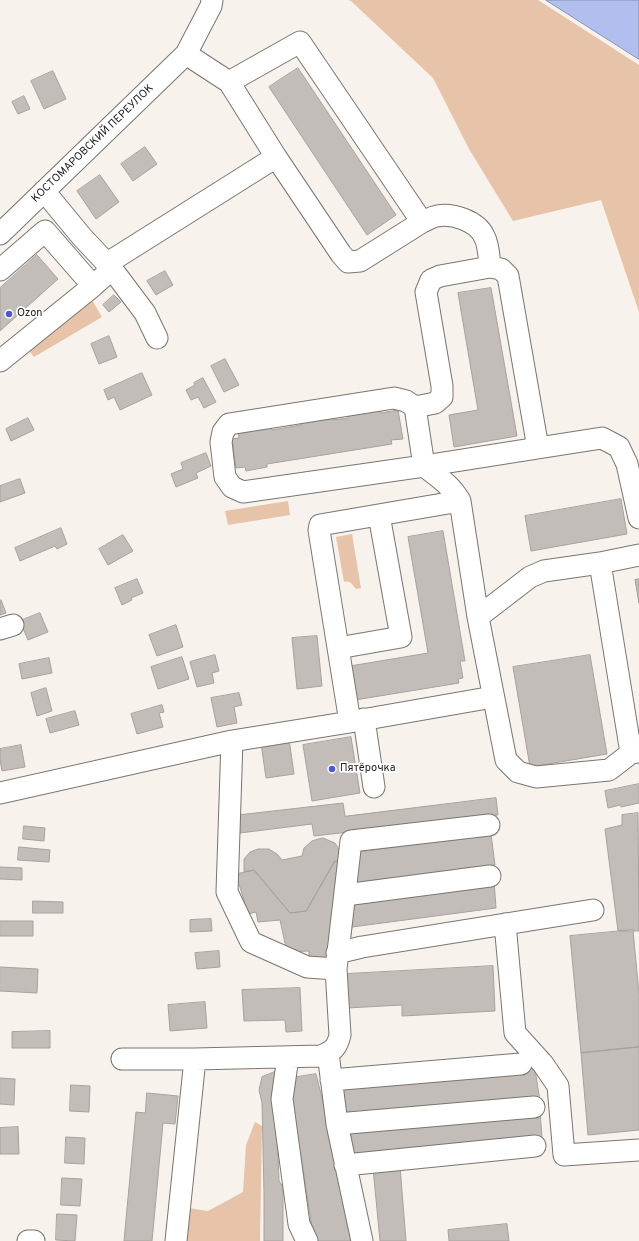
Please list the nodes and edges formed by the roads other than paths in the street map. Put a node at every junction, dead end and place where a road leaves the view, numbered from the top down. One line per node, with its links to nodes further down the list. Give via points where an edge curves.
1 (212, 0): 2 (street, КОСТОМАРОВСКИЙ ПЕРЕУЛОК)
2 (186, 54): 3 (street); 5 (street, КОСТОМАРОВСКИЙ ПЕРЕУЛОК)
3 (229, 82): 4 (street); 6 (street, via 300,42)
4 (276, 158): 6 (street, via 348,262 360,262); 8 (street)
5 (44, 191): 7 (street, КОСТОМАРОВСКИЙ ПЕРЕУЛОК); 8 (street)
6 (422, 222): 9 (street, via 437,216 456,216 473,224 484,235)
7 (0, 234)
8 (109, 267): 11 (street); 12 (street, via 145,313)
9 (490, 267): 14 (street, via 430,280 426,292 442,397 435,403); 15 (street, via 501,269 508,276)
10 (0, 270): 11 (street, via 45,232)
11 (94, 286): 13 (street)
12 (156, 338)
13 (0, 361)
14 (415, 407): 16 (street); 16 (street, via 394,398 229,424 223,432 221,442 226,477 232,487 243,492)
15 (538, 448): 16 (street); 19 (street, via 602,438 619,447 627,464)
16 (424, 466): 17 (street, via 447,483)
17 (460, 501): 18 (street); 22 (street)
18 (379, 514): 23 (street, via 320,525 318,530); 23 (street, via 401,637)
19 (639, 518)
20 (639, 555): 21 (street)
21 (600, 563): 22 (street, via 544,570 530,577); 27 (street)
22 (478, 617): 24 (street)
23 (338, 648): 25 (street)
24 (493, 697): 25 (street); 27 (street, via 506,760 518,772 536,777 609,770)
25 (357, 721): 26 (street); 28 (street)
26 (232, 741): 29 (street); 35 (street, via 227,892 251,942 307,967)
27 (635, 752)
28 (374, 787)
29 (0, 793)
30 (489, 825): 32 (street, via 351,841)
31 (490, 876): 32 (street)
32 (345, 895): 35 (street)
33 (593, 910): 34 (street)
34 (505, 924): 35 (street, via 362,947); 45 (street, via 515,1033 543,1064 558,1086 564,1155)
35 (337, 961): 36 (street, via 340,1034 338,1043)
36 (328, 1053): 37 (street, via 321,1056); 41 (street)
37 (288, 1057): 39 (street); 50 (street, via 282,1099 299,1224)
38 (122, 1059): 39 (street)
39 (195, 1059): 49 (street)
40 (521, 1064): 41 (street)
41 (331, 1080): 43 (street)
42 (534, 1107): 43 (street)
43 (337, 1124): 46 (street)
44 (536, 1146): 46 (street)
45 (639, 1150)
46 (345, 1165): 51 (street)
47 (28, 1241): 48 (street)
48 (34, 1241)
49 (176, 1241)
50 (307, 1241)
51 (362, 1241)

